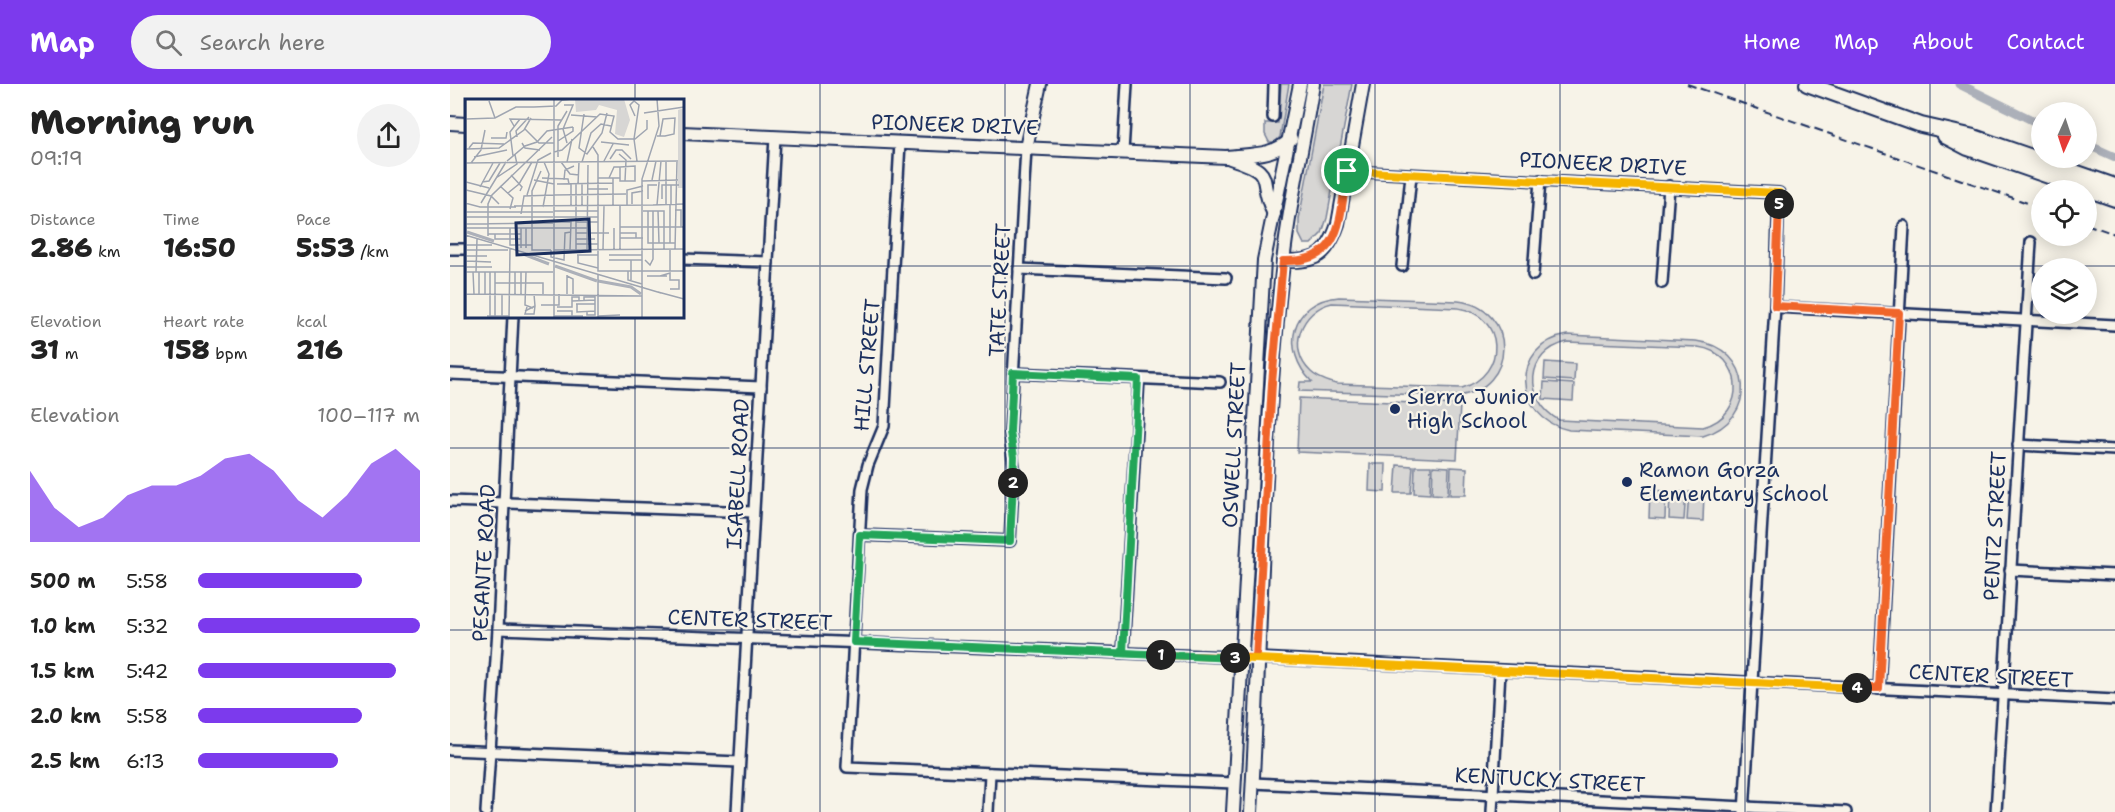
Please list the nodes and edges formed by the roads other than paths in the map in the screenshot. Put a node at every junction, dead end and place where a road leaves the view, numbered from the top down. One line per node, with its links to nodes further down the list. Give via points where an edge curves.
1 (1040, 84): 16 (main road)
2 (1127, 84): 17 (street)
3 (1274, 84): 8 (street)
4 (1300, 84): 14 (main road, OSWELL STREET)
5 (1314, 84): 29 (main road, OSWELL STREET)
6 (1363, 84): 19 (main road)
7 (1807, 84): 11 (main road)
8 (1273, 117)
9 (450, 123): 10 (main road)
10 (465, 124)
11 (1922, 125): 23 (main road, via 1974,137); 24 (main road, via 1968,148)
12 (684, 133): 13 (main road, PIONEER DRIVE)
13 (775, 137): 15 (main road, PIONEER DRIVE); 30 (street, ISABELL ROAD)
14 (1291, 139): 18 (main road, PIONEER DRIVE, via 1272,153); 25 (main road, OSWELL STREET)
15 (900, 142): 16 (main road, PIONEER DRIVE); 52 (street, HILL STREET, via 884,426 864,477)
16 (1026, 148): 17 (main road, PIONEER DRIVE); 32 (street, TATE STREET)
17 (1123, 152): 18 (main road, PIONEER DRIVE)
18 (1226, 157): 25 (main road, PIONEER DRIVE, via 1263,173)
19 (1347, 171): 20 (street, PIONEER DRIVE); 29 (main road, via 1332,242 1322,255 1303,262)
20 (1411, 175): 21 (street, PIONEER DRIVE); 31 (street)
21 (1540, 180): 22 (street, PIONEER DRIVE); 33 (street)
22 (1670, 186): 35 (street); 36 (street, PIONEER DRIVE, via 1779,193)
23 (2115, 186)
24 (2115, 199)
25 (1274, 214): 59 (main road, OSWELL STREET, via 1264,260)
26 (1904, 226): 37 (street)
27 (2031, 242): 39 (street, PENTZ STREET)
28 (684, 259): 30 (street)
29 (1283, 261): 60 (main road, OSWELL STREET)
30 (768, 262): 46 (street, ISABELL ROAD)
31 (1402, 266)
32 (1019, 269): 34 (street); 41 (street, TATE STREET)
33 (1533, 275)
34 (1226, 278)
35 (1662, 283)
36 (1775, 306): 37 (street); 62 (street)
37 (1899, 313): 39 (street); 63 (street)
38 (513, 318): 43 (street, PESANTE ROAD)
39 (2025, 320): 40 (street); 47 (street, PENTZ STREET)
40 (2115, 325)
41 (1013, 373): 44 (street); 52 (street, TATE STREET, via 1010,541)
42 (450, 374): 43 (street)
43 (510, 376): 46 (street); 50 (street, PESANTE ROAD)
44 (1138, 379): 45 (street); 58 (street)
45 (1220, 382)
46 (761, 387): 51 (street, ISABELL ROAD)
47 (2018, 445): 48 (street); 53 (street, PENTZ STREET)
48 (2115, 450)
49 (450, 501): 50 (street)
50 (505, 502): 51 (street); 55 (street, PESANTE ROAD)
51 (753, 512): 56 (street, ISABELL ROAD)
52 (860, 535): 57 (street, HILL STREET)
53 (2010, 570): 54 (street); 64 (street, PENTZ STREET)
54 (2115, 575)
55 (498, 628): 56 (street, CENTER STREET); 67 (street, PESANTE ROAD)
56 (747, 637): 57 (street, CENTER STREET); 68 (street, ISABELL ROAD)
57 (854, 642): 58 (street, CENTER STREET); 69 (street, HILL STREET, via 847,767)
58 (1123, 653): 59 (street, CENTER STREET)
59 (1242, 658): 60 (street, CENTER STREET); 70 (main road, OSWELL STREET)
60 (1256, 658): 61 (street, CENTER STREET); 71 (main road, OSWELL STREET)
61 (1500, 671): 62 (street, CENTER STREET); 72 (street)
62 (1752, 683): 63 (street, CENTER STREET); 73 (street)
63 (1879, 688): 64 (street, CENTER STREET)
64 (2003, 694): 65 (street, CENTER STREET); 81 (street, PENTZ STREET)
65 (2115, 700)
66 (450, 750): 67 (street)
67 (491, 752): 68 (street); 74 (street, PESANTE ROAD)
68 (740, 762): 75 (street, ISABELL ROAD)
69 (990, 773): 70 (street); 76 (street)
70 (1234, 783): 77 (main road, OSWELL STREET)
71 (1253, 783): 72 (street, KENTUCKY STREET); 78 (main road, OSWELL STREET)
72 (1493, 796): 73 (street, KENTUCKY STREET); 79 (street)
73 (1744, 810): 80 (street, KENTUCKY STREET)
74 (486, 812)
75 (737, 812)
76 (988, 812)
77 (1233, 812)
78 (1251, 812)
79 (1492, 812)
80 (1846, 812)
81 (1996, 812)

